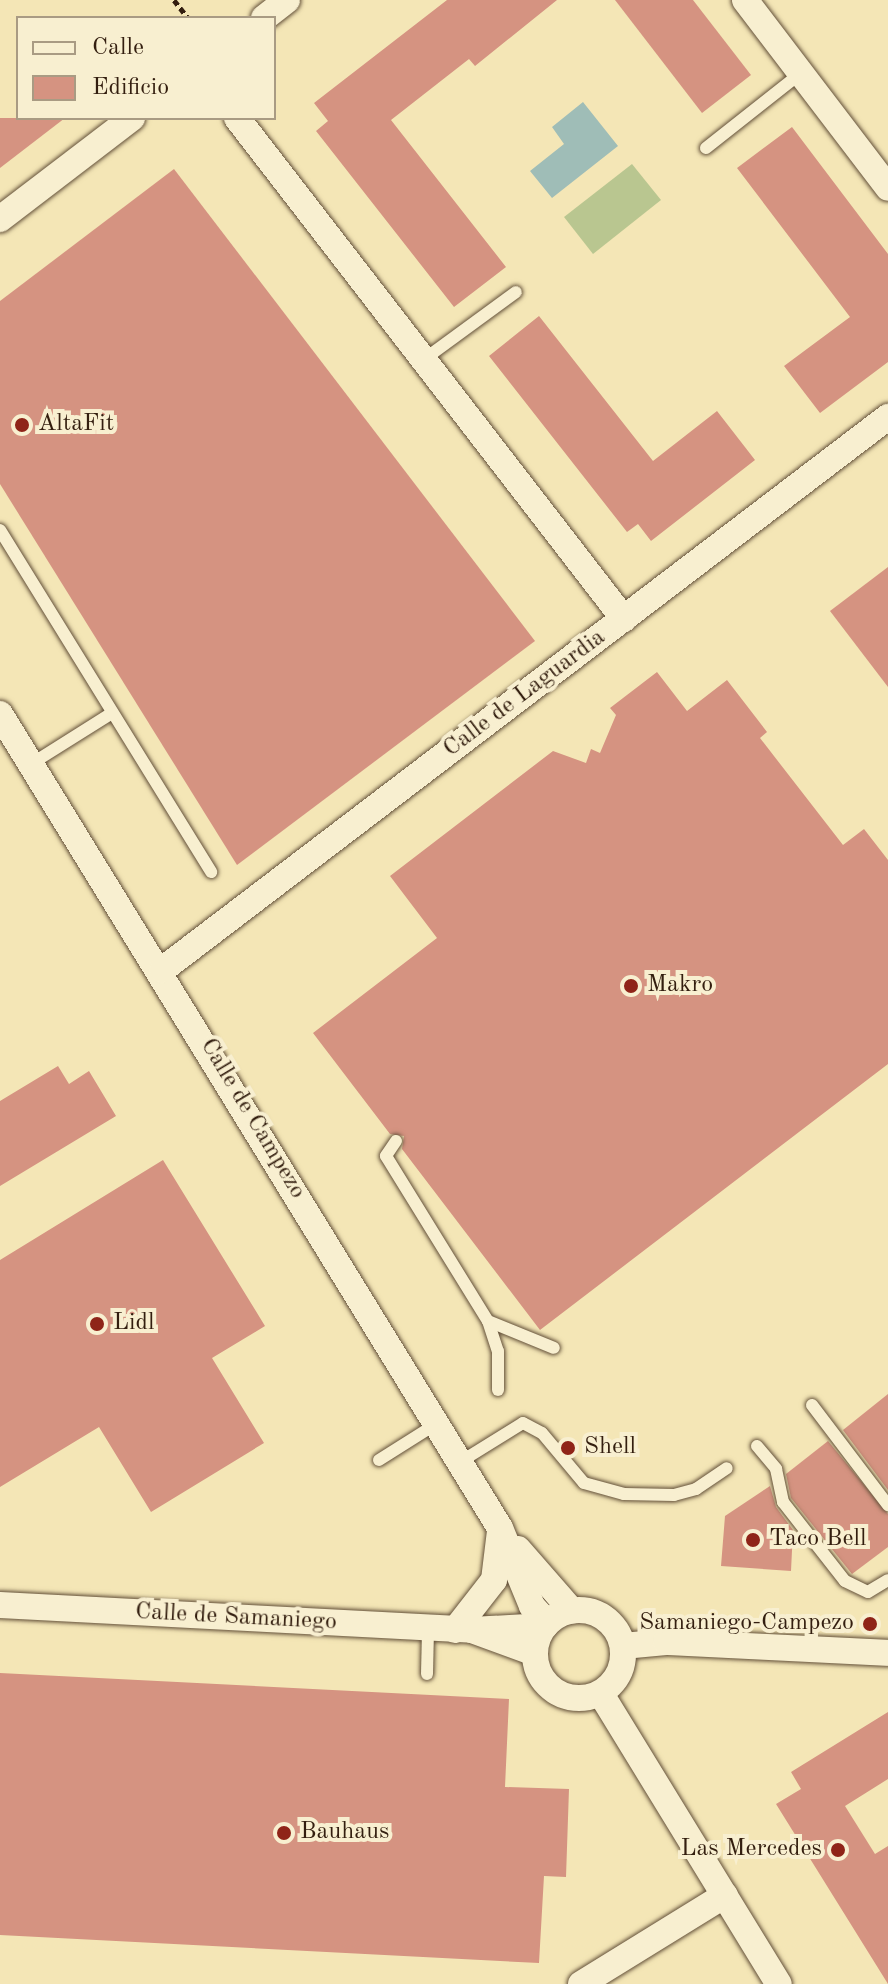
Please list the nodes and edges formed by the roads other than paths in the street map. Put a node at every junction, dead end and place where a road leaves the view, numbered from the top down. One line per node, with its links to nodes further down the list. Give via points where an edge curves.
1 (287, 0): 3 (street)
2 (745, 0): 4 (street)
3 (267, 16)
4 (801, 73): 7 (lane); 8 (street)
5 (129, 120): 9 (street)
6 (239, 120): 11 (street)
7 (706, 148)
8 (888, 188)
9 (0, 219)
10 (516, 292): 11 (lane)
11 (423, 360): 14 (street)
12 (888, 417): 14 (street, Calle de Laguardia)
13 (0, 530): 15 (lane)
14 (624, 619): 19 (street, Calle de Laguardia)
15 (112, 713): 17 (lane); 18 (lane)
16 (0, 714): 17 (street, Calle de Campezo)
17 (31, 764): 19 (street, Calle de Campezo)
18 (211, 872)
19 (162, 970): 25 (street, Calle de Campezo)
20 (396, 1141): 21 (lane, via 386,1156)
21 (488, 1321): 22 (lane); 23 (lane, via 498,1351)
22 (554, 1348)
23 (498, 1390)
24 (812, 1405): 30 (lane)
25 (436, 1424): 27 (lane); 28 (street, Calle de Campezo)
26 (757, 1446): 32 (lane, via 776,1469 783,1502 845,1581 868,1592)
27 (379, 1460)
28 (460, 1462): 29 (lane, via 523,1423 542,1433 584,1483 624,1494 685,1492); 31 (street, Calle de Campezo)
29 (727, 1468)
30 (888, 1505)
31 (500, 1528): 34 (street, Calle de Campezo); 35 (street, Calle de Campezo, via 532,1606); 37 (street, via 494,1580)
32 (888, 1580)
33 (0, 1605): 36 (street, Calle de Samaniego)
34 (572, 1611): 35 (street); 38 (street, via 602,1616)
35 (547, 1624): 37 (street, Calle de Samaniego); 39 (street)
36 (428, 1629): 37 (street, Calle de Samaniego); 41 (lane)
37 (464, 1630): 39 (street, Calle de Samaniego)
38 (623, 1646): 40 (street, via 666,1642); 42 (street, via 618,1677)
39 (535, 1653): 42 (street, via 547,1685 561,1695)
40 (888, 1653)
41 (427, 1674)
42 (601, 1694): 43 (street)
43 (725, 1895): 44 (street); 45 (street)
44 (581, 1984)
45 (779, 1984)

